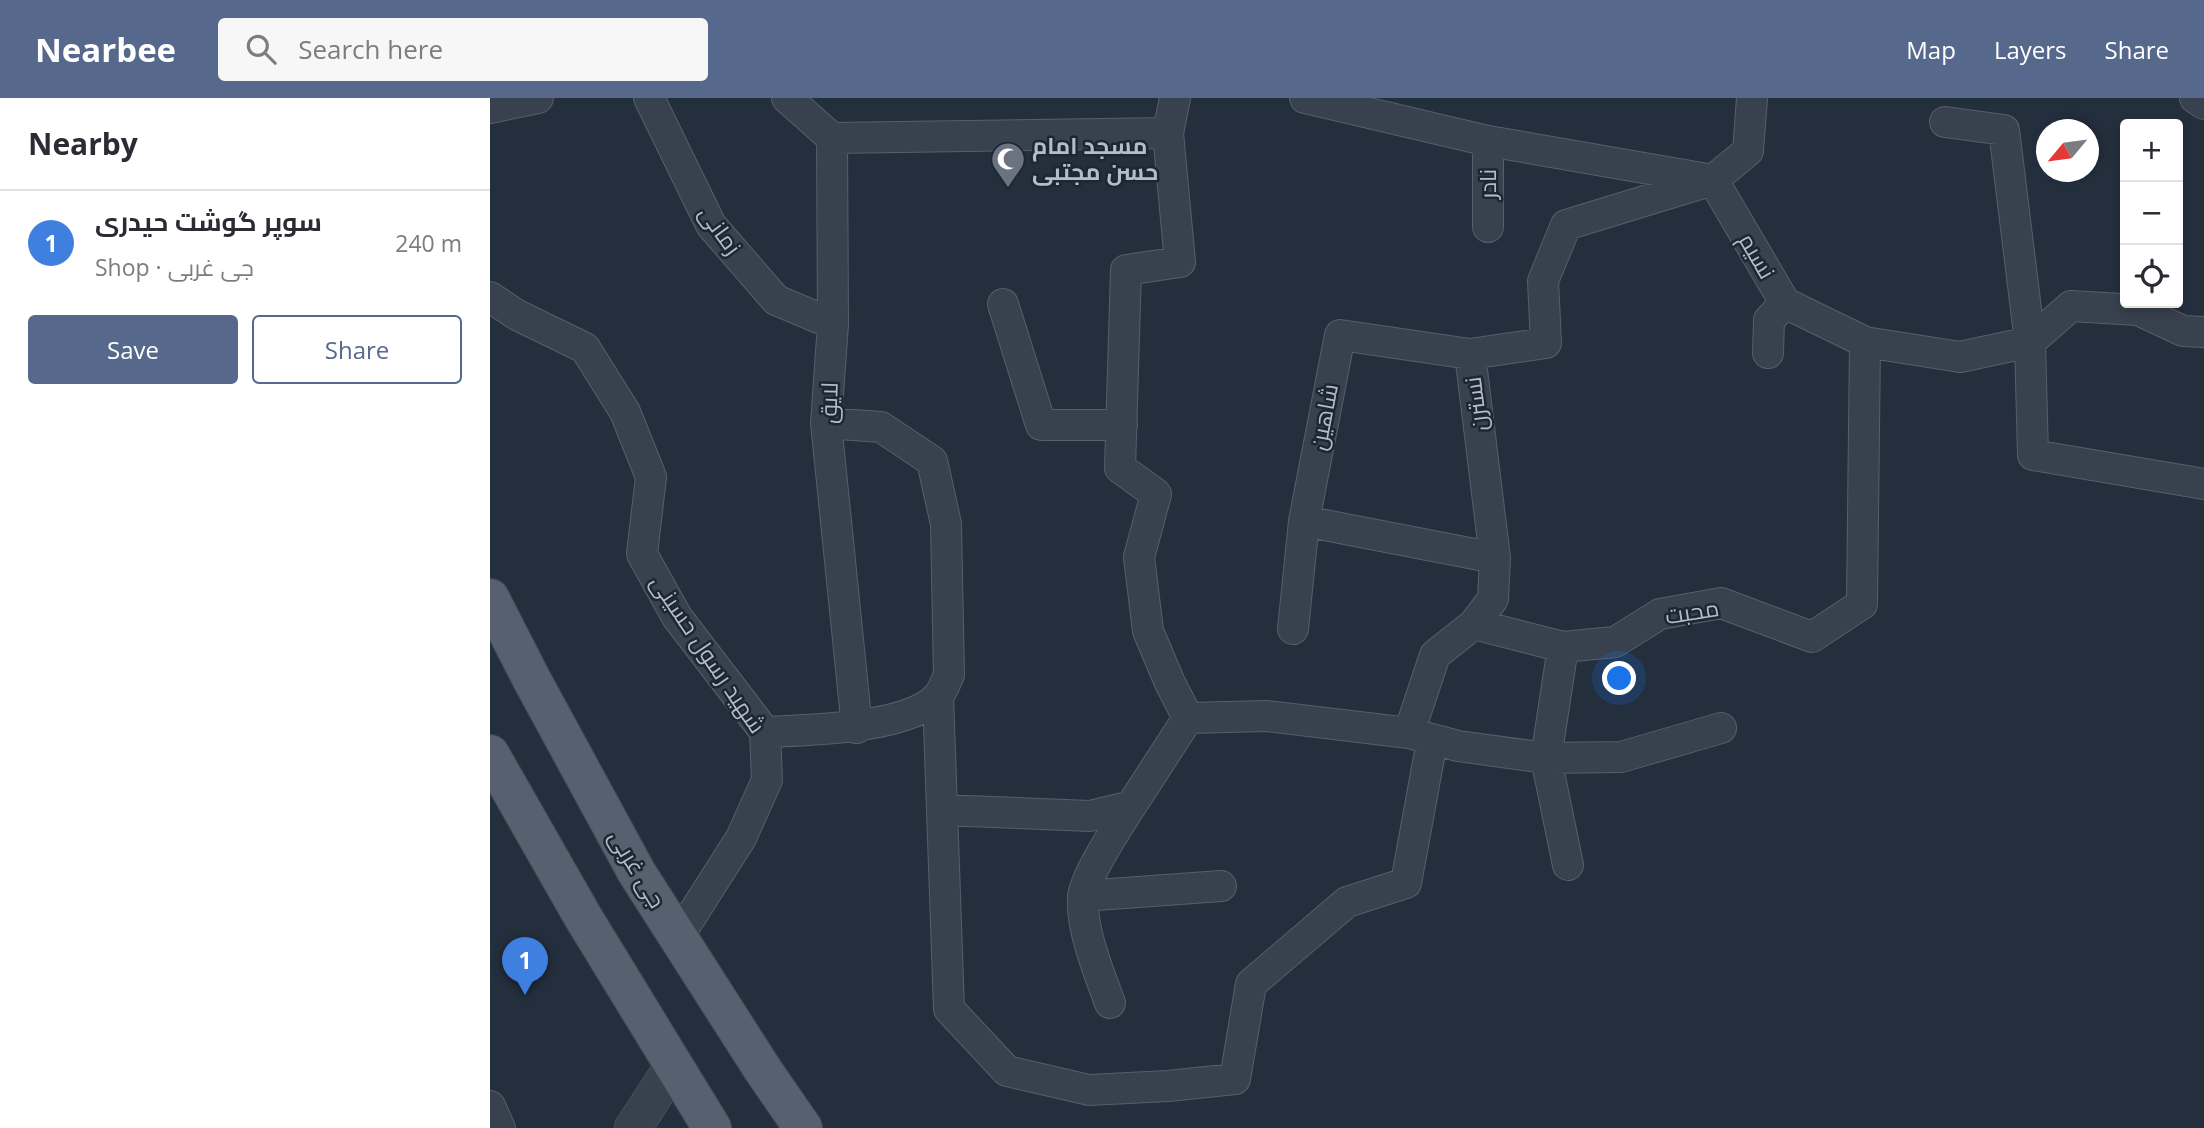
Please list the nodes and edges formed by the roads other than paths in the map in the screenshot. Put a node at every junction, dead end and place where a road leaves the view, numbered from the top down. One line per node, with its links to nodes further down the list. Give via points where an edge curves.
1 (538, 98): 9 (street)
2 (649, 98): 19 (street, زمانی, via 710,225 776,300)
3 (787, 98): 12 (street)
4 (1175, 98): 11 (street)
5 (1305, 98): 13 (street)
6 (1752, 98): 14 (street, via 1748,151)
7 (2195, 98): 8 (street)
8 (2204, 104)
9 (490, 108)
10 (1945, 122): 22 (street, via 2004,130)
11 (1168, 133): 12 (street); 26 (street, via 1180,262 1126,270)
12 (832, 138): 19 (street, لایق)
13 (1488, 141): 14 (street); 15 (street, نادر)
14 (1713, 180): 17 (street, نسیم); 24 (street, نسترن, via 1566,225 1543,281 1546,343)
15 (1488, 227)
16 (490, 297): 38 (street, شهید رسول حسینی, via 585,348 625,412 651,477 642,554 677,617)
17 (1785, 303): 21 (street, نسیم); 23 (street, via 1769,320)
18 (1003, 304): 26 (street, via 1041,425)
19 (833, 324): 25 (street, لایق)
20 (2204, 332): 22 (street, نسیم, via 2183,331 2138,310 2071,306)
21 (1866, 342): 22 (street, نسیم, via 1960,357); 33 (street, محبت, via 1862,604 1812,637 1721,603 1660,614 1615,642)
22 (2030, 342): 27 (street, via 2032,455)
23 (1768, 353)
24 (1470, 354): 28 (street, شاهین, via 1340,335); 29 (street, نسترن)
25 (826, 423): 34 (street, via 881,428 932,461 946,524 949,676); 36 (street, لایق)
26 (1122, 425): 35 (street, via 1120,468 1156,494 1139,557 1148,631)
27 (2204, 484)
28 (1304, 521): 29 (street); 32 (street, شاهین)
29 (1495, 558): 31 (street, نسترن, via 1493,599)
30 (490, 598): 47 (main road, جی غربی, via 637,873)
31 (1474, 624): 33 (street, محبت); 39 (street, نسترن, via 1435,655)
32 (1293, 629)
33 (1563, 647): 41 (street)
34 (939, 696): 36 (street, via 917,710); 43 (street)
35 (1188, 718): 39 (street, via 1266,716); 42 (street)
36 (857, 727): 38 (street)
37 (1721, 728): 41 (street, via 1621,757)
38 (765, 732): 47 (street, شهید رسول حسینی, via 768,780 741,838)
39 (1421, 737): 41 (street); 43 (street, نسترن, via 1406,883 1347,902 1251,984 1235,1079 1089,1090 1007,1071 949,1009)
40 (490, 754): 49 (main road)
41 (1546, 758): 44 (street)
42 (1130, 806): 43 (street, via 1090,816); 46 (street)
43 (942, 810)
44 (1568, 865)
45 (1222, 886): 46 (street)
46 (1083, 896): 48 (street, via 1089,945)
47 (678, 937): 54 (main road, جی غربی)
48 (1110, 1003)
49 (674, 1065): 52 (street); 53 (main road)
50 (490, 1106): 51 (street)
51 (500, 1128)
52 (633, 1128)
53 (712, 1128)
54 (803, 1128)

